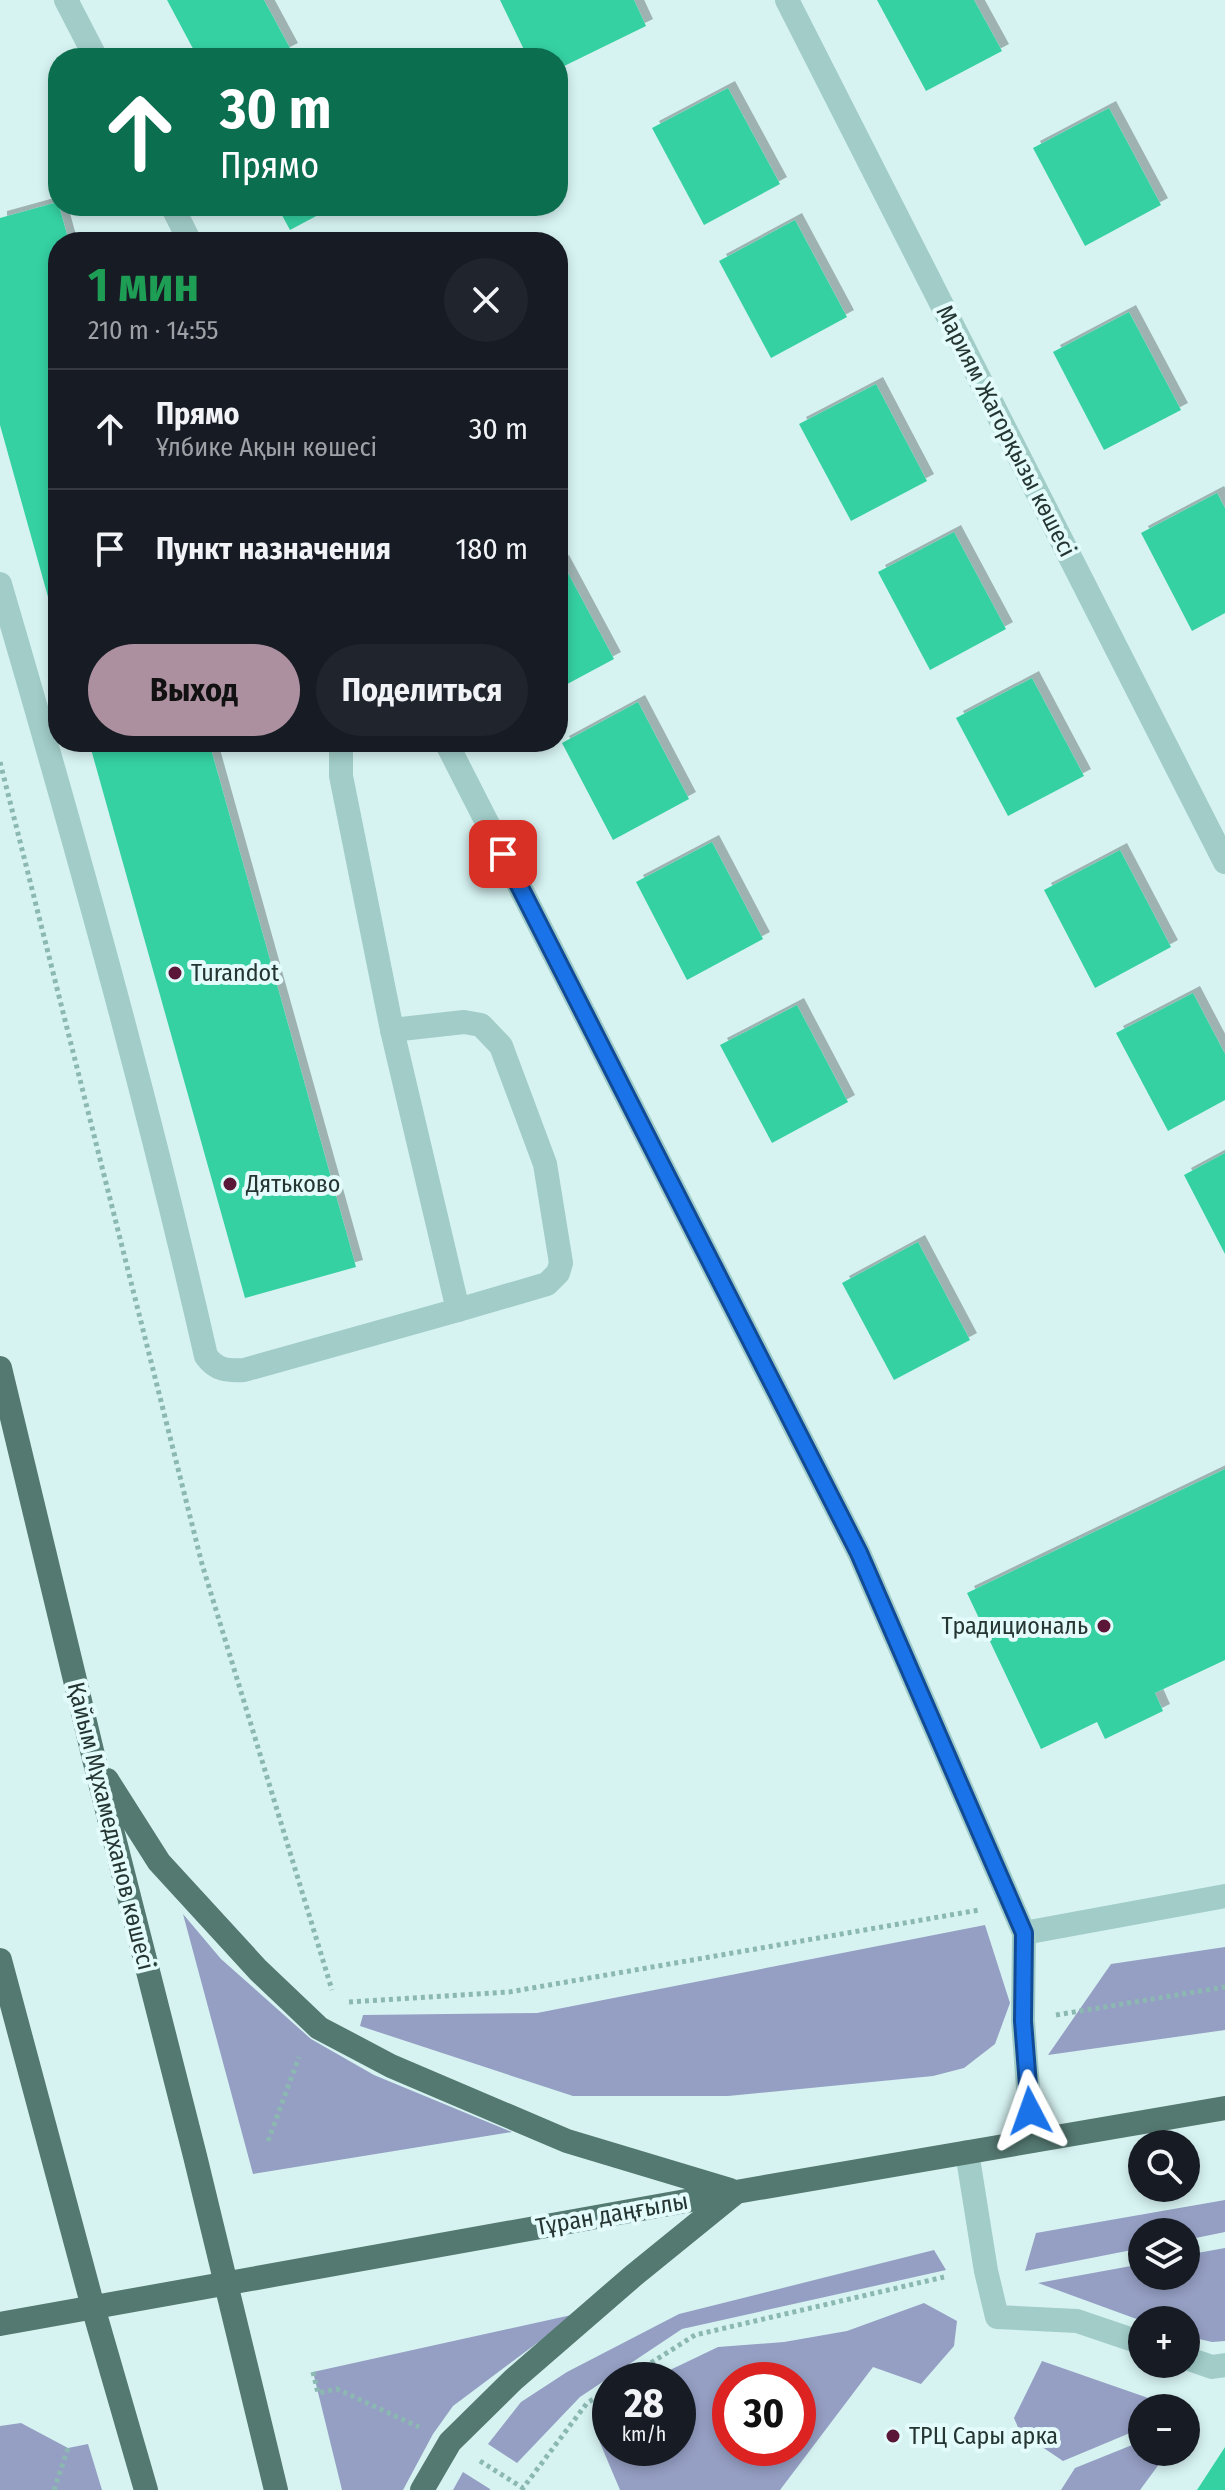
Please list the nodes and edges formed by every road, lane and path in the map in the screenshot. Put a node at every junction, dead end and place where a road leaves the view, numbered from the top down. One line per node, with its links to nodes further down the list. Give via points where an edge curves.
1 (66, 0): 3 (street)
2 (787, 0): 10 (street, Мариям Жагорқызы көшесі)
3 (91, 48)
4 (0, 584): 5 (street)
5 (48, 747)
6 (50, 752): 12 (street, via 206,1356 223,1369 244,1370)
7 (341, 752): 11 (street, via 341,776)
8 (451, 752): 16 (street, via 859,1553)
9 (0, 762): 16 (path, via 202,1564 336,2003 509,1992)
10 (1225, 862)
11 (392, 1030): 12 (street); 12 (street, via 481,1025 501,1046 545,1164 561,1263 558,1273 547,1284)
12 (458, 1310)
13 (0, 1368): 14 (main road, Қайым Мұхамедханов көшесі)
14 (94, 1759): 26 (main road, via 159,1862 319,2028 391,2066 567,2141); 28 (main road, Қайым Мұхамедханов көшесі)
15 (1225, 1896): 17 (street)
16 (1012, 1904): 17 (street)
17 (1024, 1933): 20 (street)
18 (0, 1960): 29 (main road)
19 (1225, 1987): 20 (path)
20 (1023, 2021): 24 (street)
21 (305, 2048): 23 (path)
22 (1225, 2108): 24 (main road, Тұран даңғылы)
23 (268, 2141)
24 (1032, 2141): 25 (main road, Тұран даңғылы)
25 (967, 2152): 26 (main road, Тұран даңғылы); 31 (street, via 997,2317 1077,2321)
26 (736, 2192): 28 (main road, Тұран даңғылы); 44 (main road, via 513,2380 450,2442)
27 (944, 2277): 32 (path, via 695,2335)
28 (226, 2283): 29 (main road, Тұран даңғылы); 43 (main road, Қайым Мұхамедханов көшесі)
29 (93, 2307): 30 (main road, Тұран даңғылы); 42 (main road)
30 (0, 2324)
31 (1128, 2338)
32 (652, 2362)
33 (1200, 2363): 34 (street)
34 (1225, 2365)
35 (313, 2372): 37 (path, via 318,2393 337,2389)
36 (592, 2400): 40 (path)
37 (433, 2434)
38 (68, 2448): 41 (path)
39 (472, 2456): 40 (path)
40 (524, 2489)
41 (54, 2490)
42 (146, 2490)
43 (276, 2490)
44 (422, 2490)

